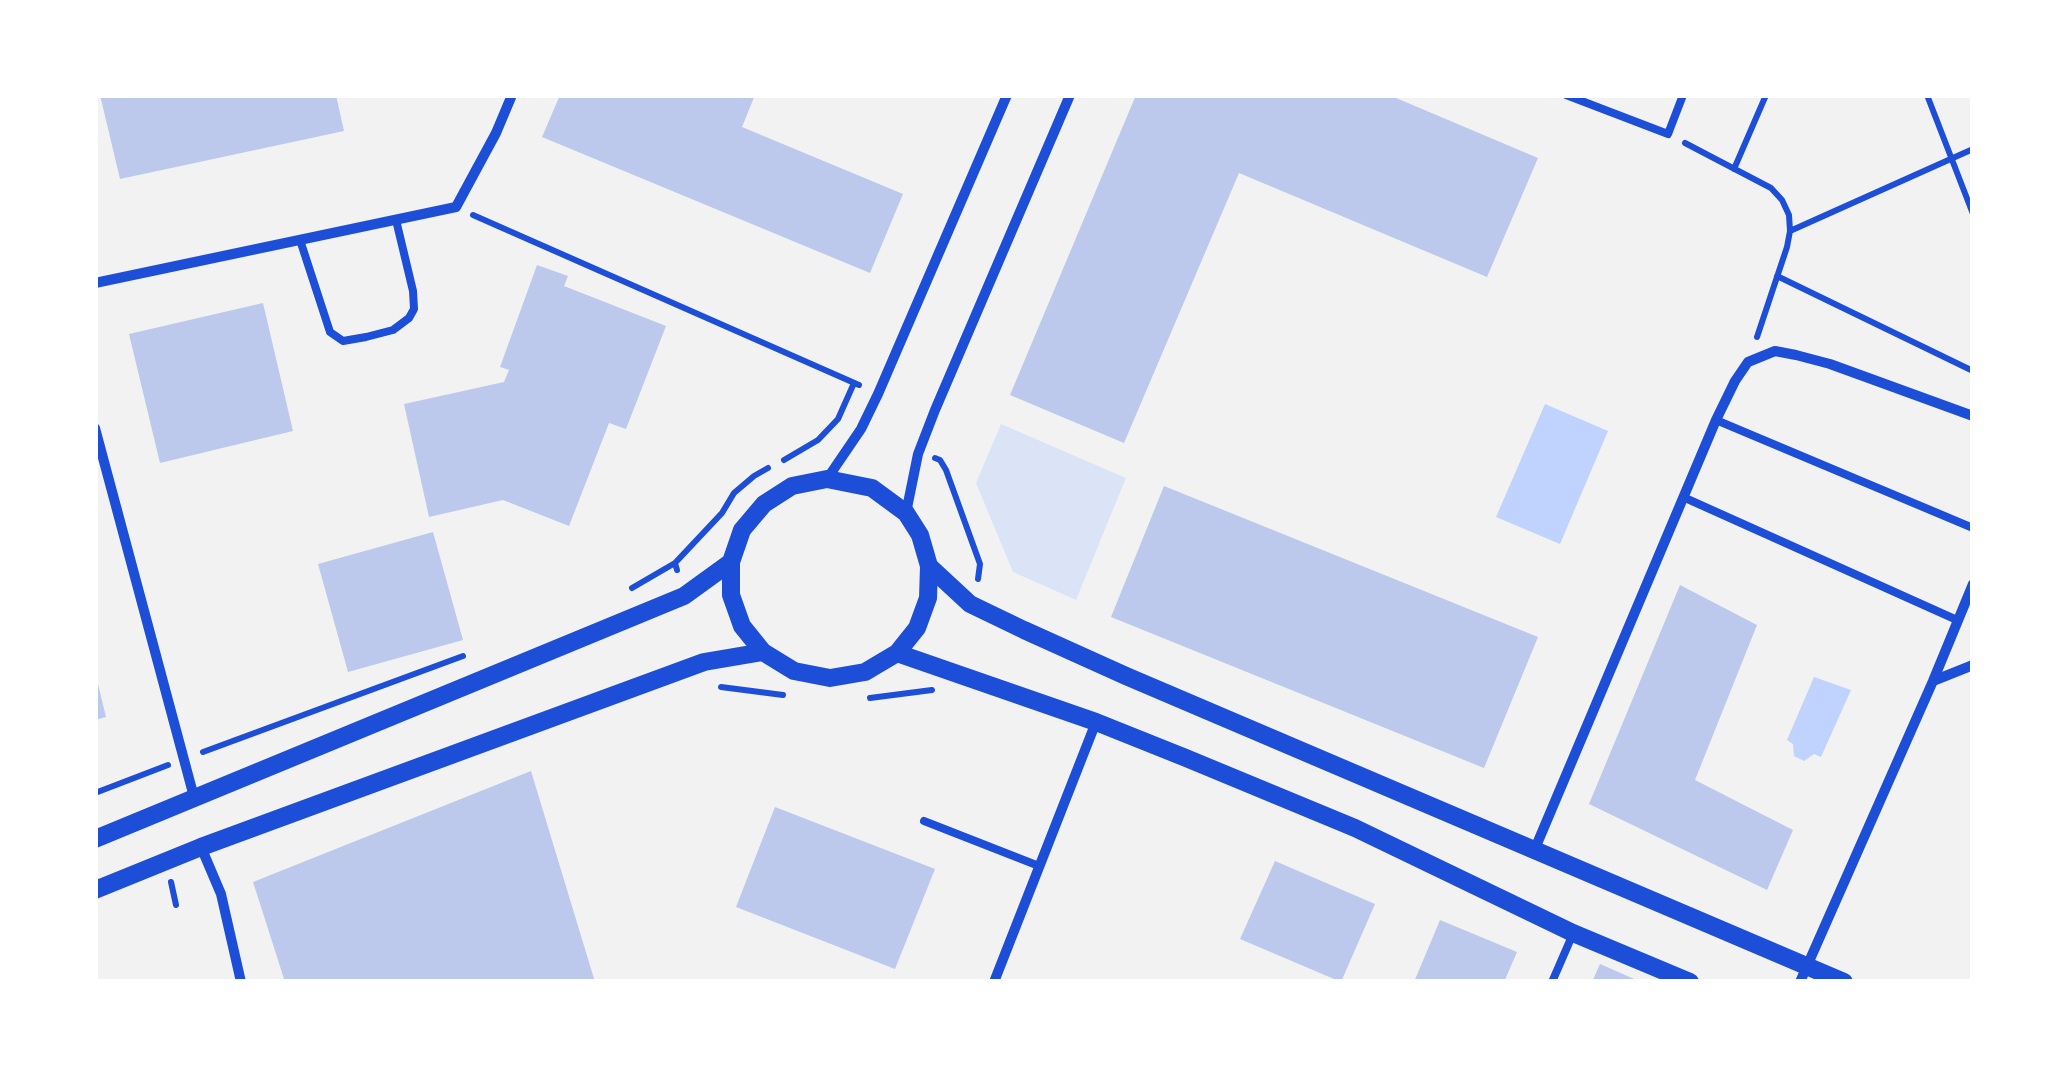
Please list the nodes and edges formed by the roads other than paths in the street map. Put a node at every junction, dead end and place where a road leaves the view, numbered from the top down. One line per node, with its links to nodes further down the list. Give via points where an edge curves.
1 (512, 95): 6 (street, via 456,208)
2 (1007, 95): 12 (street, via 878,394)
3 (1070, 95): 14 (street, via 918,454)
4 (1568, 95): 5 (lane, via 1668,134)
5 (1683, 95)
6 (396, 220): 7 (street); 7 (lane, via 414,310 393,330 366,337 343,341 330,332)
7 (300, 240): 8 (street)
8 (95, 284)
9 (1973, 416): 10 (street, via 1775,351 1748,362)
10 (1716, 420): 13 (street); 15 (lane)
11 (95, 428): 25 (street)
12 (827, 479): 14 (street, via 872,488); 16 (street, via 792,486 764,504 742,530)
13 (1683, 497): 19 (lane); 29 (street)
14 (906, 514): 17 (street)
15 (1973, 528)
16 (731, 562): 20 (street, via 731,595 742,626); 25 (street, via 684,596)
17 (929, 566): 21 (street, via 928,598 917,628); 29 (street, via 970,604)
18 (1973, 584): 19 (street)
19 (1957, 620): 23 (street)
20 (763, 652): 21 (street, via 794,672 830,678 865,672); 28 (street, via 704,662)
21 (897, 653): 24 (street)
22 (1973, 665): 23 (street)
23 (1933, 681): 33 (street)
24 (1096, 722): 30 (street); 32 (street, via 1355,828)
25 (194, 797): 27 (street)
26 (924, 822): 30 (lane)
27 (95, 839)
28 (201, 846): 31 (street); 34 (street, via 221,894)
29 (1534, 851): 33 (street)
30 (1040, 866): 35 (street)
31 (95, 890)
32 (1573, 933): 36 (lane); 37 (street)
33 (1804, 974): 38 (street)
34 (242, 982)
35 (994, 982)
36 (1552, 982)
37 (1690, 982)
38 (1844, 982)

